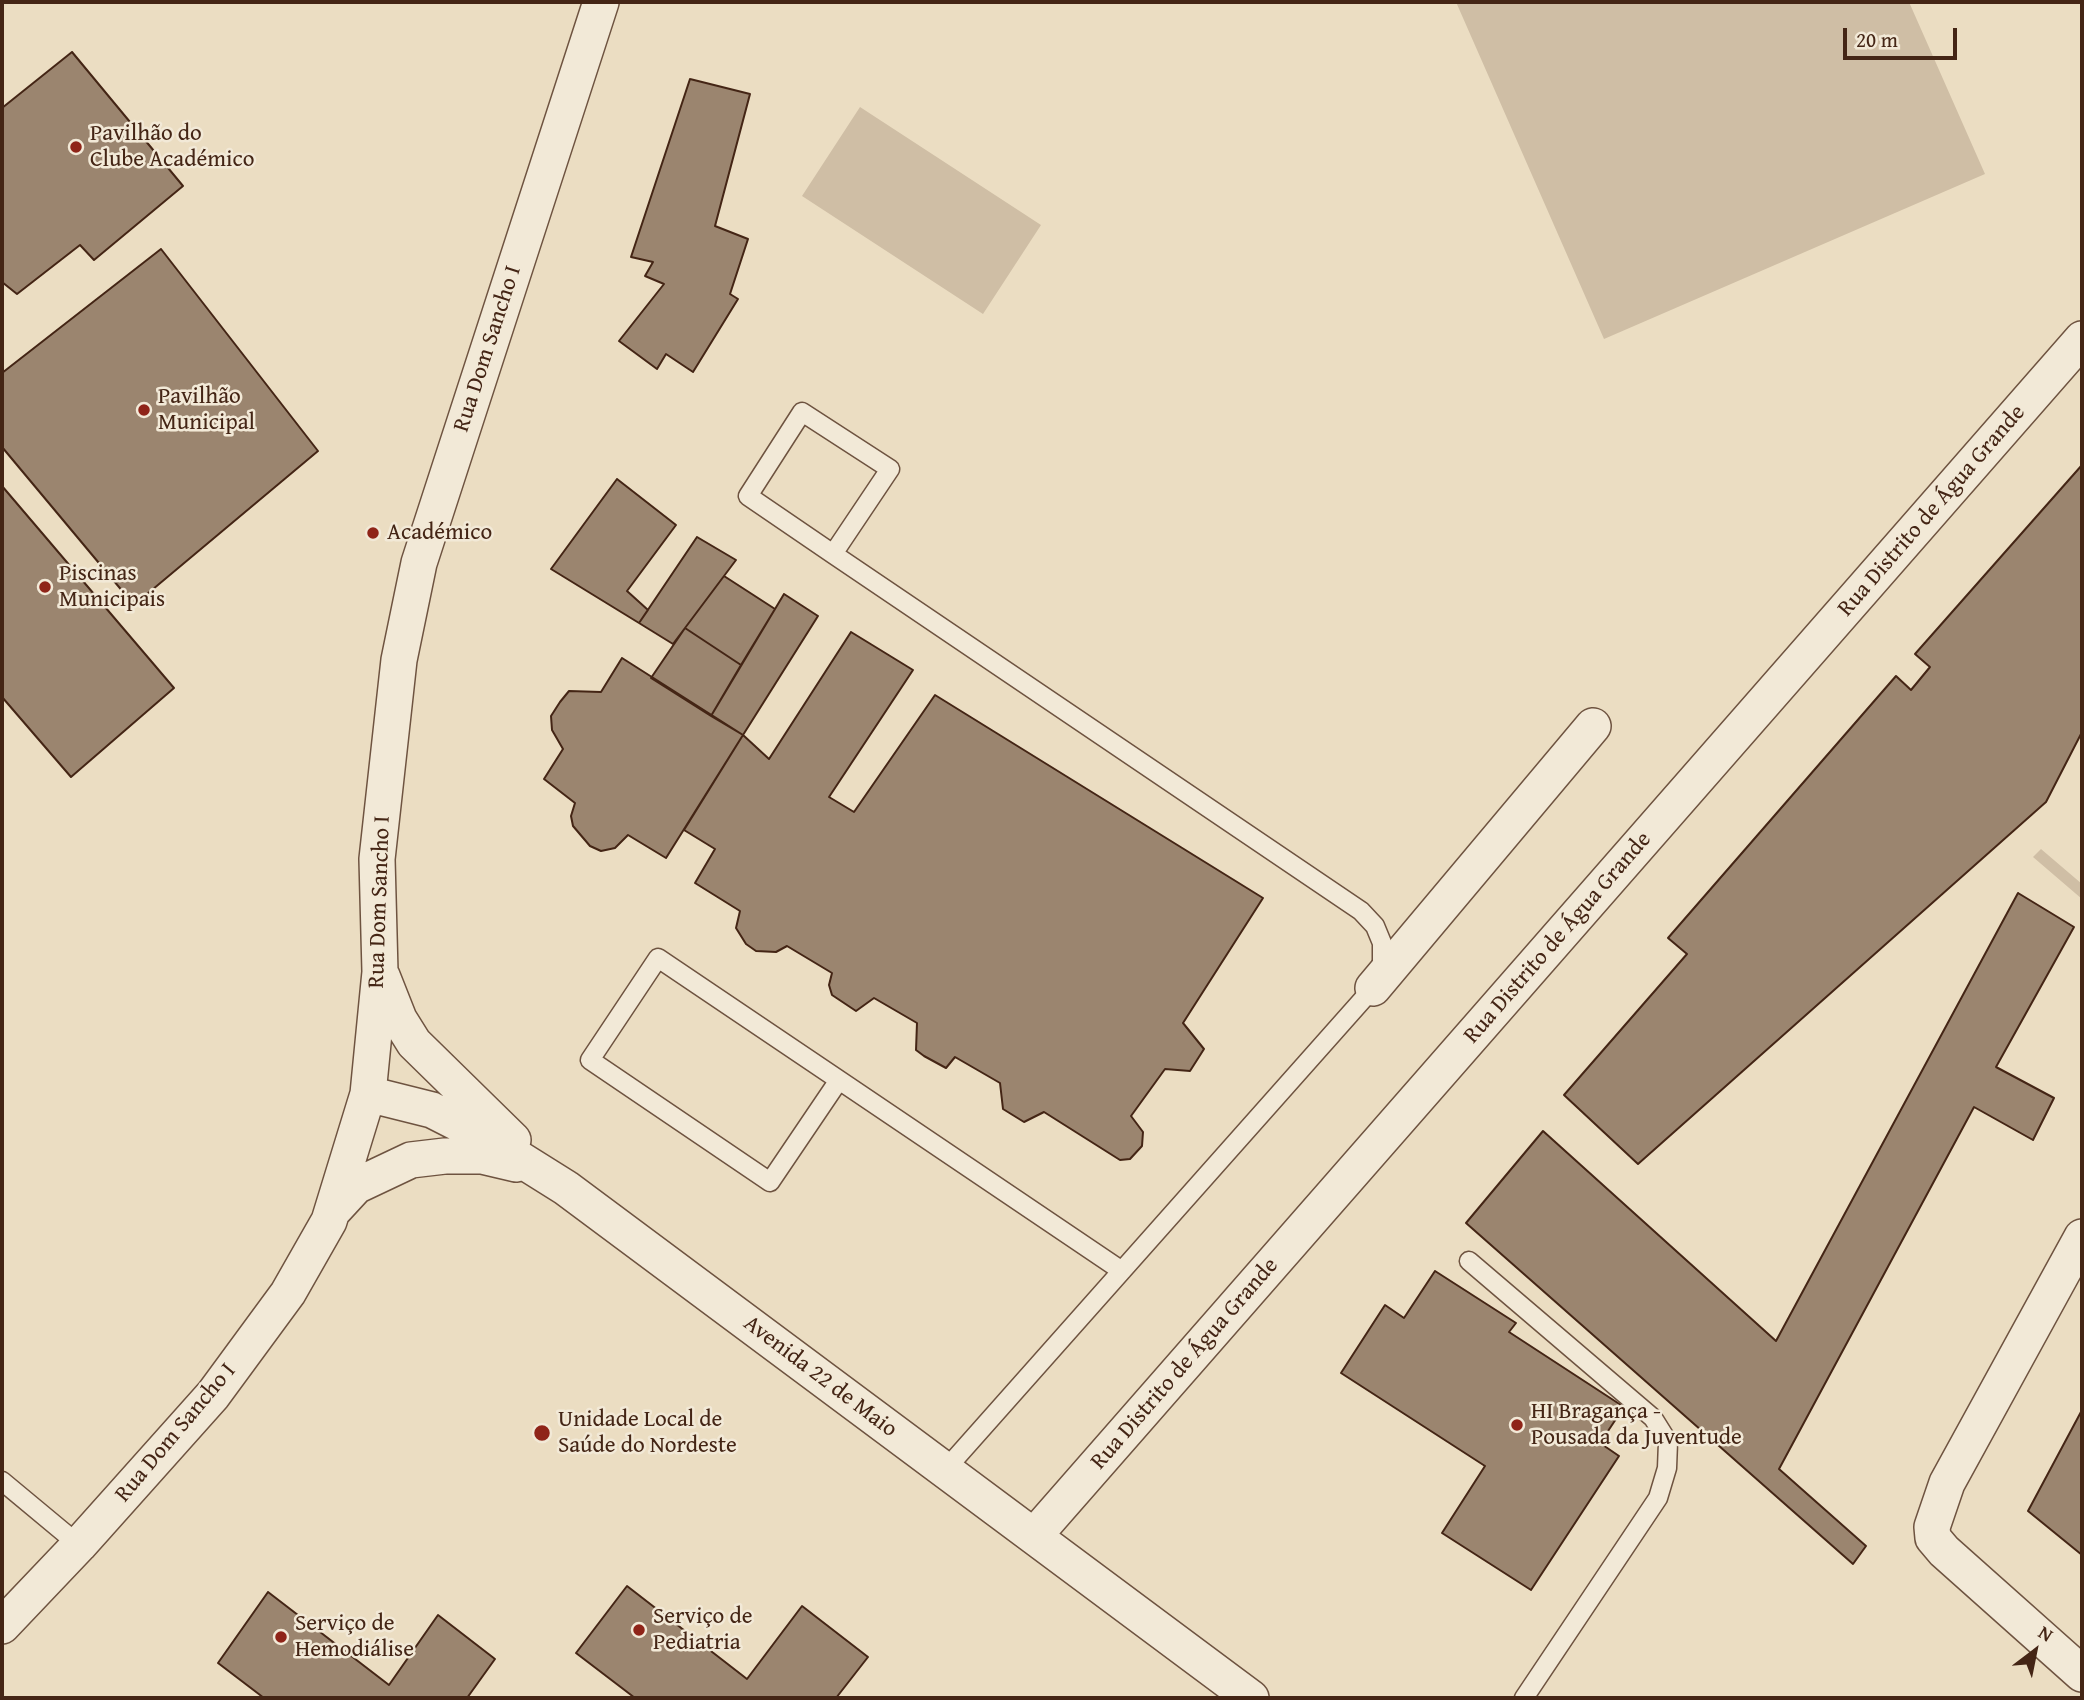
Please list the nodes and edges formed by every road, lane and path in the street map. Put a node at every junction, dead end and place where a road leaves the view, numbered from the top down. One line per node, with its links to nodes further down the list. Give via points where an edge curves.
1 (601, 2): 5 (street, Rua Dom Sancho I, via 419,563 399,660 377,859)
2 (2080, 345): 16 (street, Rua Distrito de Água Grande)
3 (833, 554): 3 (lane, via 890,469 802,412 748,496); 6 (lane, via 1361,911 1382,943 1382,966)
4 (1593, 726): 6 (street)
5 (380, 972): 8 (street, Rua Dom Sancho I); 9 (street, via 414,1043 505,1130)
6 (1373, 988): 13 (lane)
7 (839, 1080): 7 (lane, via 658,958 590,1060 770,1182); 13 (lane)
8 (368, 1094): 9 (street, Avenida 22 de Maio, via 432,1110); 10 (street, Rua Dom Sancho I)
9 (537, 1170): 10 (street, via 482,1156 411,1160 356,1186); 14 (street, Avenida 22 de Maio)
10 (332, 1212): 17 (street, Rua Dom Sancho I, via 288,1293 213,1395)
11 (2082, 1237): 19 (street, via 1947,1483 1932,1527 1933,1538 1944,1551)
12 (1469, 1261): 21 (lane, via 1653,1418 1668,1442 1667,1468 1658,1497)
13 (1122, 1271): 14 (lane)
14 (945, 1470): 16 (street, Avenida 22 de Maio)
15 (2, 1481): 17 (lane)
16 (1034, 1536): 20 (street, Avenida 22 de Maio)
17 (79, 1545): 18 (street, Rua Dom Sancho I)
18 (2, 1626)
19 (2082, 1674)
20 (1251, 1698)
21 (1524, 1698)

